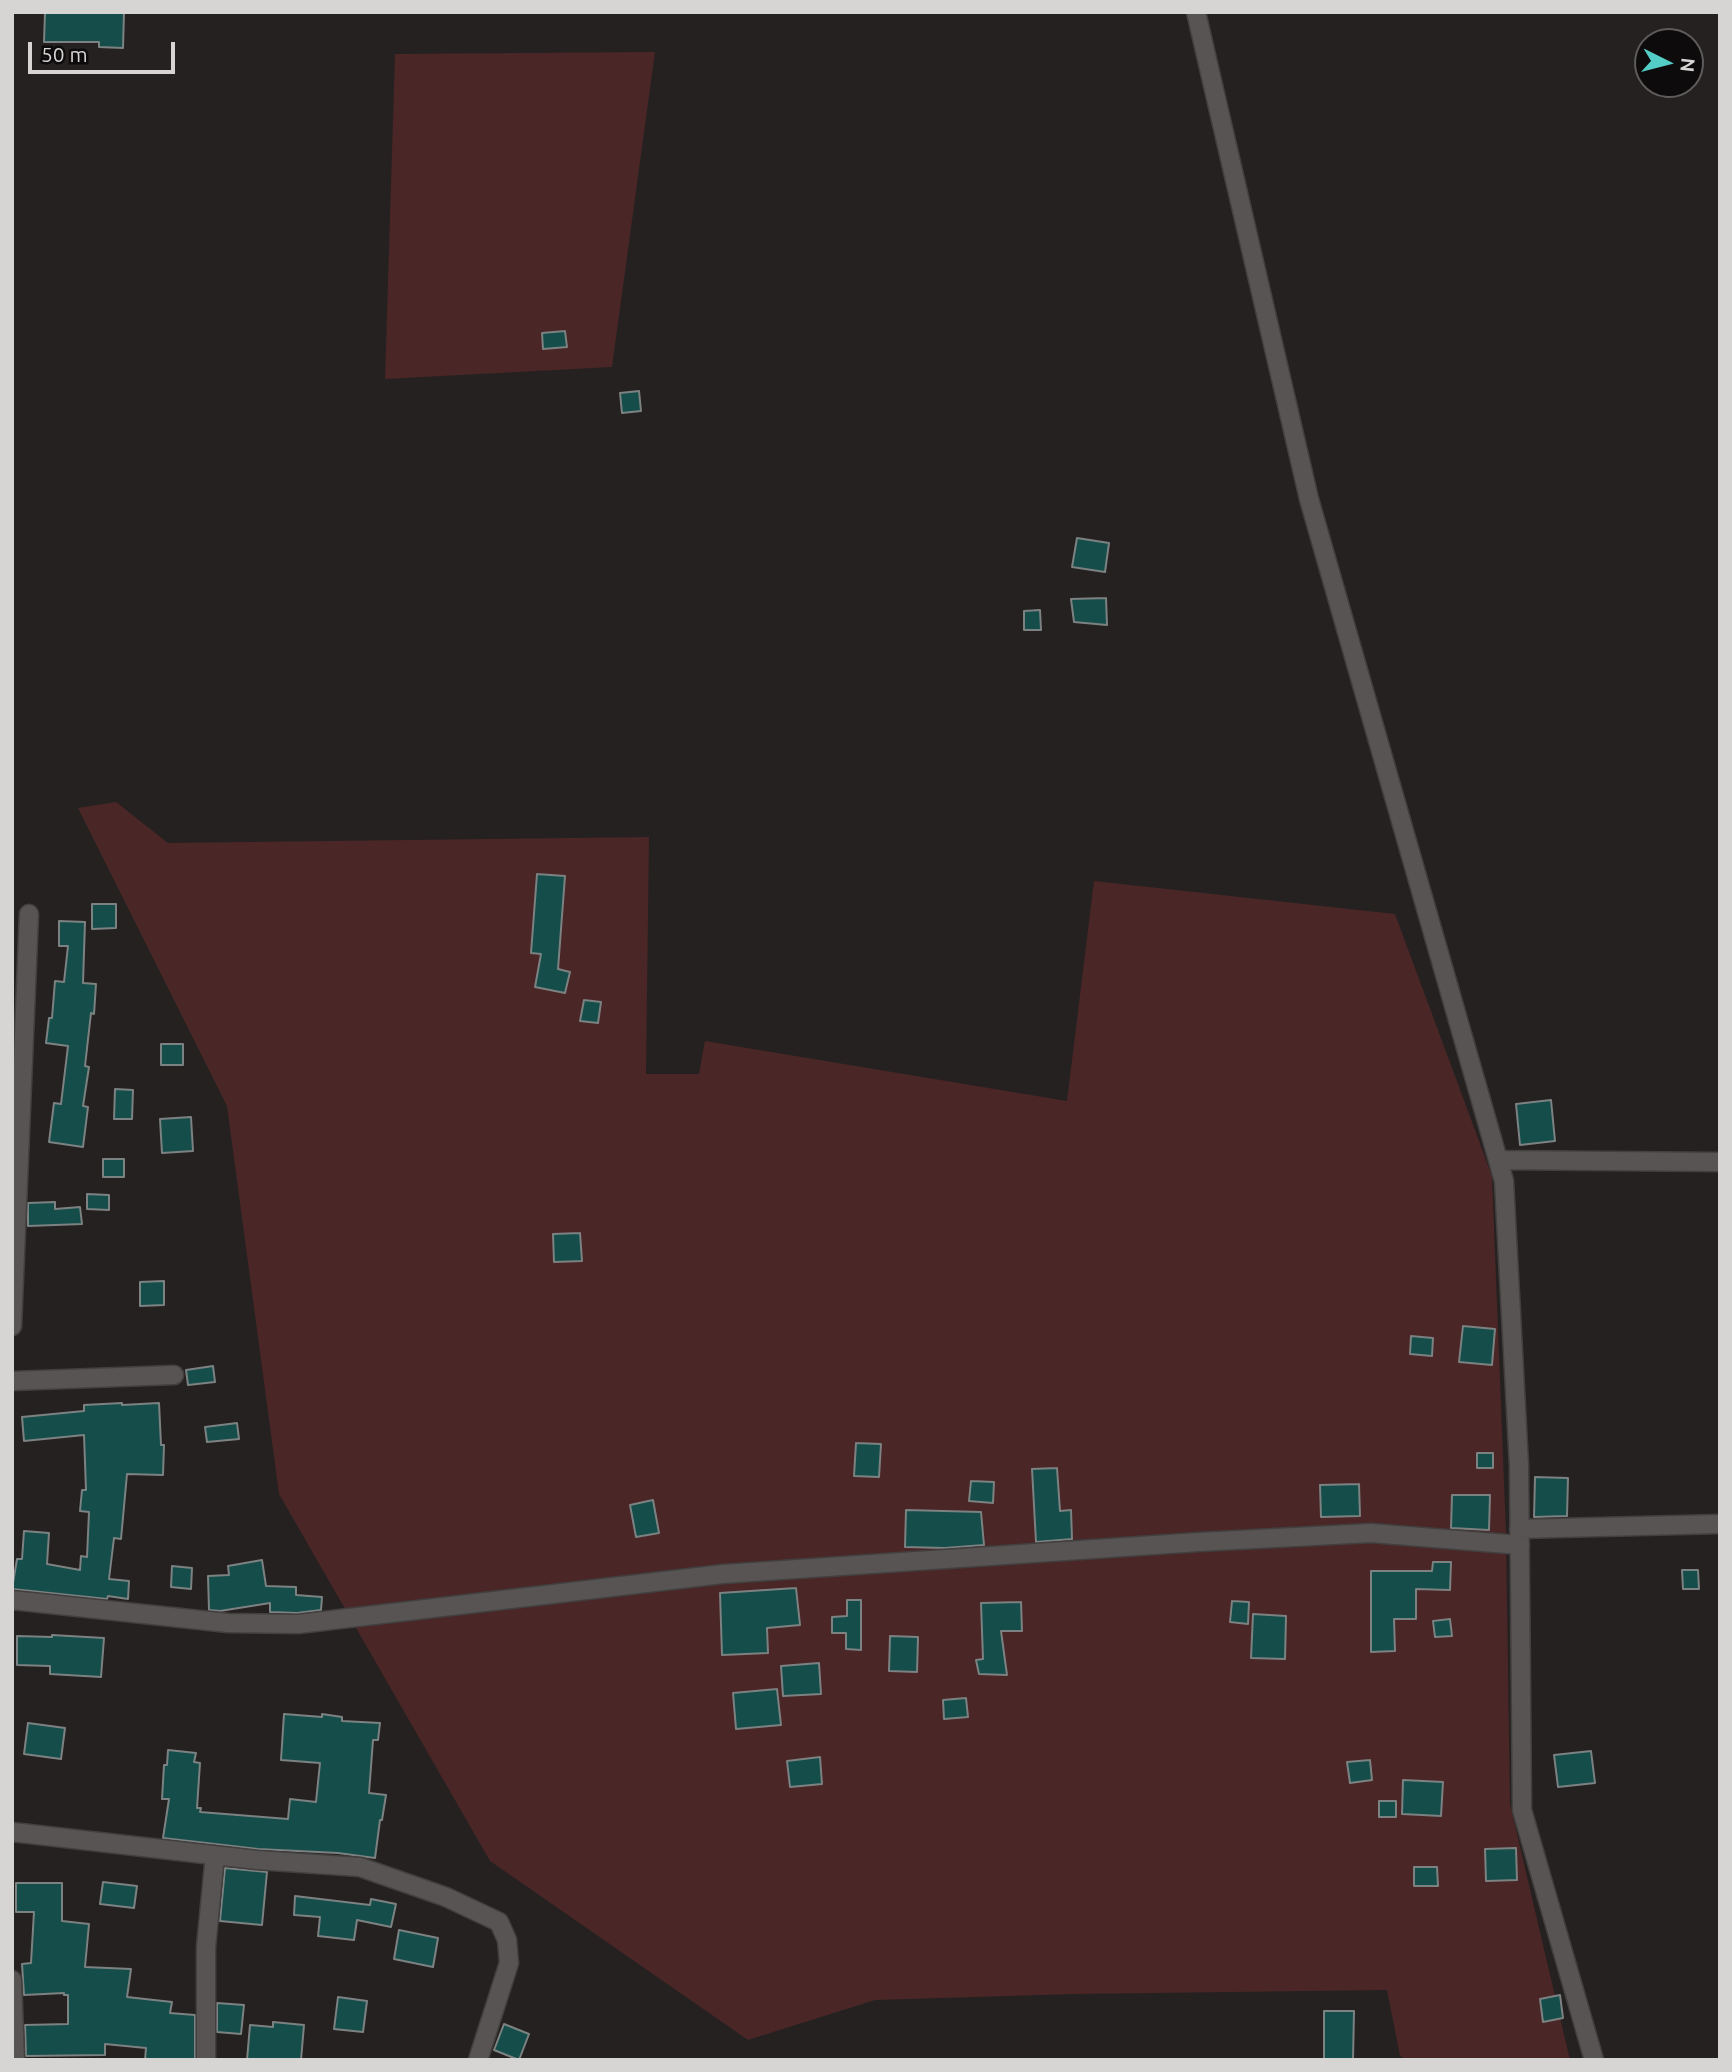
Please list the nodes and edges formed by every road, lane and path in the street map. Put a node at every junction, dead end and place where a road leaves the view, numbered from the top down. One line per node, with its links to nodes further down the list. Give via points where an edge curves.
1 (1196, 12): 3 (street, via 1309,499)
2 (29, 914): 5 (street)
3 (1498, 1160): 4 (street); 10 (street, via 1504,1181)
4 (1720, 1162)
5 (15, 1166): 6 (street)
6 (12, 1326)
7 (174, 1375): 8 (street)
8 (12, 1381)
9 (1720, 1524): 10 (street)
10 (1519, 1537): 11 (street, via 1371,1533 723,1574 298,1624 228,1623); 18 (street, via 1522,1810)
11 (12, 1600)
12 (12, 1832): 13 (street)
13 (215, 1855): 16 (street, via 206,1947); 17 (street, via 360,1867 446,1897 499,1922 507,1940 509,1963)
14 (12, 1980): 15 (street)
15 (15, 2060)
16 (206, 2060)
17 (478, 2060)
18 (1594, 2060)

